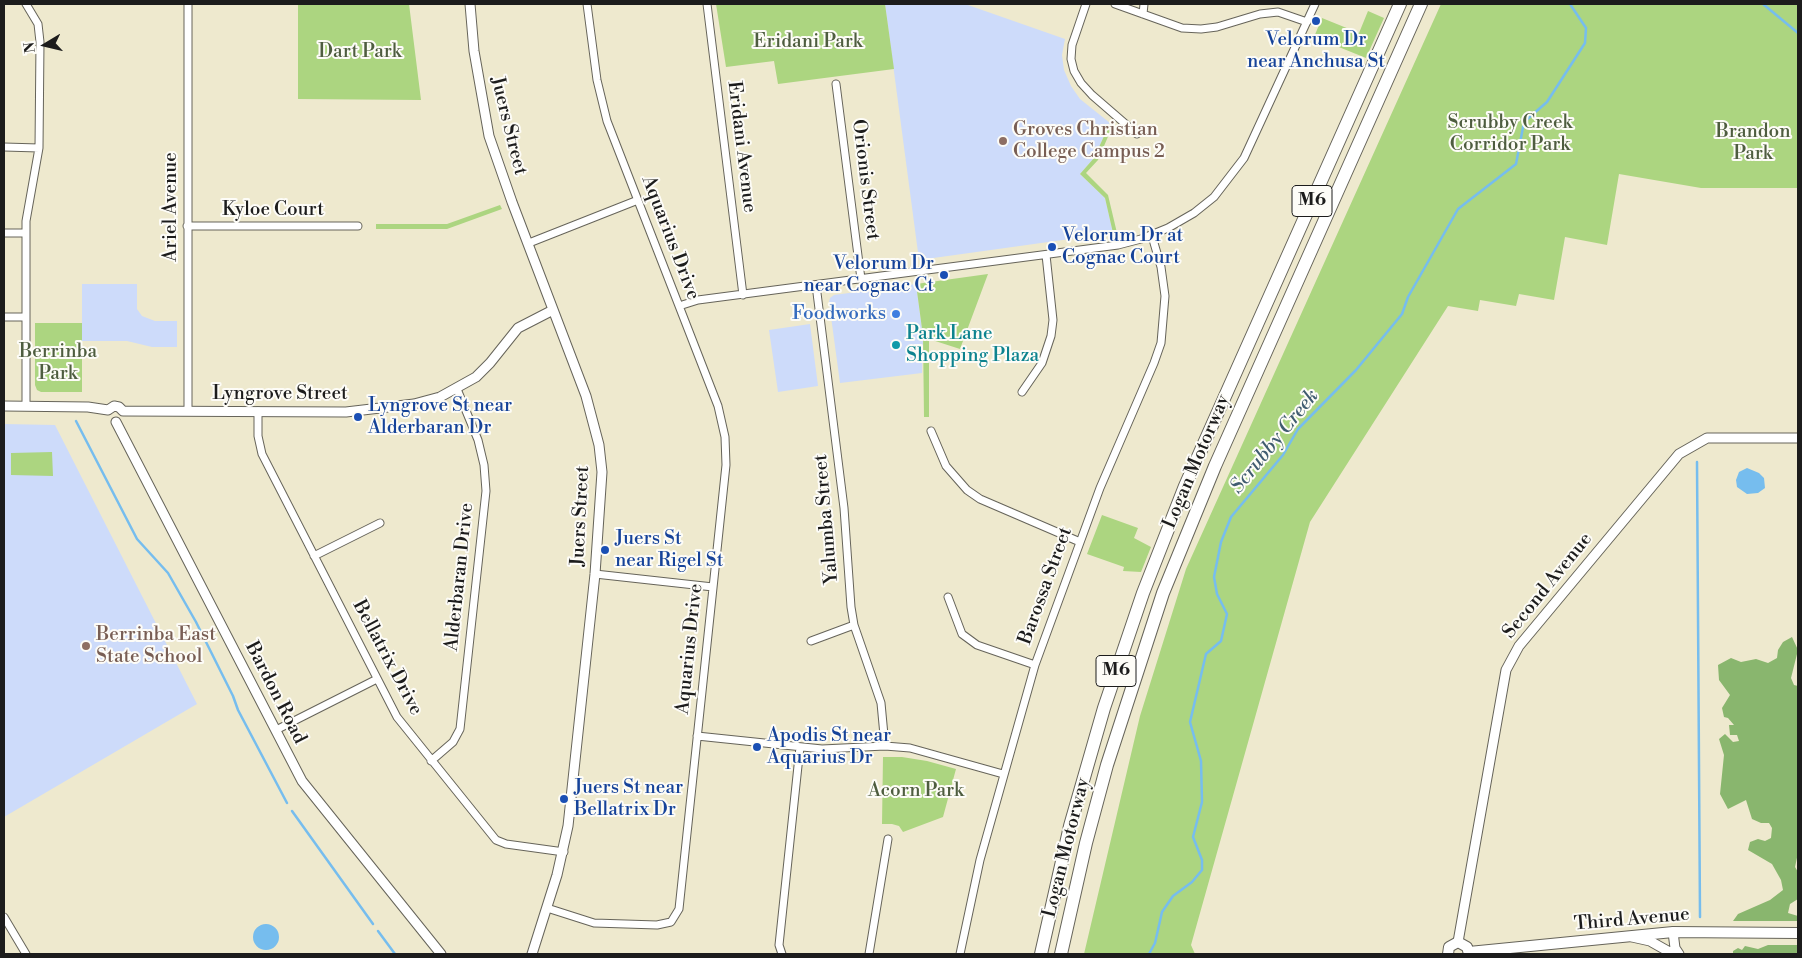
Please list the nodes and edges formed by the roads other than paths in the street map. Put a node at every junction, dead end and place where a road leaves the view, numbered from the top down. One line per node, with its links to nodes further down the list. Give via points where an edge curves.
1 (26, 4): 17 (street, via 38,24 39,33)
2 (188, 4): 19 (street, Ariel Avenue)
3 (470, 4): 24 (street, Juers Street, via 474,51 489,136)
4 (587, 4): 18 (street, Aquarius Drive, via 597,80 607,121)
5 (707, 4): 28 (street, Eridani Avenue)
6 (1086, 4): 15 (street, via 1072,45 1074,70 1092,95)
7 (1115, 4): 12 (street)
8 (1144, 4): 12 (street)
9 (1315, 4): 13 (street)
10 (1400, 4): 75 (highway, Logan Motorway / M6, via 1185,486 1143,593 1104,708 1070,826)
11 (1421, 4): 76 (highway, Logan Motorway / M6, via 1215,466 1163,593 1107,765)
12 (1143, 14): 13 (street, via 1182,28 1200,30 1278,12)
13 (1307, 22): 23 (street, via 1258,133 1234,174 1214,197 1194,213)
14 (836, 84): 26 (street, Orionis Street)
15 (1137, 134)
16 (4, 147): 17 (street)
17 (39, 148): 22 (street)
18 (638, 200): 24 (street); 29 (street, Aquarius Drive)
19 (188, 226): 20 (street, Kyloe Court); 38 (street, Ariel Avenue)
20 (358, 226)
21 (4, 233): 22 (street)
22 (26, 233): 32 (street)
23 (1152, 236): 25 (street, via 1118,245); 45 (street, Barossa Street, via 1165,296 1161,343)
24 (529, 243): 30 (street, Juers Street)
25 (1046, 255): 26 (street); 34 (street, via 1053,320 1051,336 1042,363)
26 (861, 279): 27 (street)
27 (816, 285): 28 (street); 50 (street, Yalumba Street, via 844,508)
28 (743, 295): 29 (street, via 698,300)
29 (679, 306): 48 (street, Aquarius Drive, via 718,406 725,437 726,465)
30 (554, 310): 33 (street, Lyngrove Street, via 522,325 490,363); 47 (street, Juers Street, via 586,396 599,445 602,497)
31 (4, 317): 32 (street)
32 (26, 317): 36 (street)
33 (457, 389): 40 (street, Lyngrove Street, via 414,404 374,409 346,412); 58 (street, Alderbaran Drive, via 478,440 486,491 460,729 453,742)
34 (1022, 392)
35 (4, 406): 36 (street)
36 (26, 406): 37 (street)
37 (108, 410): 39 (street, via 114,406); 41 (street, via 108,417)
38 (188, 410): 39 (street, Lyngrove Street); 40 (street, Lyngrove Street)
39 (123, 411): 41 (street)
40 (258, 411): 46 (street, Bellatrix Drive, via 262,454)
41 (116, 422): 54 (street, Bardon Road)
42 (932, 431): 45 (street, via 946,466 967,490 980,499)
43 (1798, 438): 67 (street, Second Avenue, via 1707,438 1679,454 1519,646 1506,670)
44 (380, 523): 46 (street)
45 (1080, 542): 52 (street, Barossa Street)
46 (314, 556): 53 (street, Bellatrix Drive)
47 (595, 574): 48 (street); 61 (street, Juers Street)
48 (713, 587): 55 (street, Aquarius Drive)
49 (948, 597): 52 (street, via 962,634 977,645)
50 (854, 625): 51 (street); 56 (street, Yalumba Street, via 881,703)
51 (810, 640)
52 (1035, 665): 59 (street, Barossa Street)
53 (377, 679): 54 (street); 58 (street, Bellatrix Drive, via 397,717)
54 (276, 730): 70 (street, Bardon Road, via 302,781)
55 (697, 736): 57 (street); 62 (street, Aquarius Drive, via 680,902 675,918 658,925 594,923)
56 (885, 746): 57 (street, via 834,750); 59 (street, via 930,752)
57 (800, 747): 72 (street, via 779,945)
58 (431, 761): 61 (street, Bellatrix Drive, via 496,840)
59 (1003, 774): 74 (street, Barossa Street)
60 (888, 839): 73 (street)
61 (564, 852): 62 (street, Juers Street)
62 (547, 908): 71 (street, Juers Street)
63 (4, 917): 69 (street)
64 (1673, 932): 65 (main road, Third Avenue); 66 (main road, Third Avenue); 79 (street)
65 (1798, 933)
66 (1631, 937): 68 (main road, Third Avenue); 78 (street)
67 (1458, 942): 68 (main road, Third Avenue, via 1467,946); 77 (main road, via 1449,947)
68 (1469, 953)
69 (26, 954)
70 (441, 954)
71 (532, 954)
72 (782, 954)
73 (869, 954)
74 (960, 954)
75 (1041, 954)
76 (1061, 954)
77 (1448, 954)
78 (1673, 954)
79 (1679, 954)

